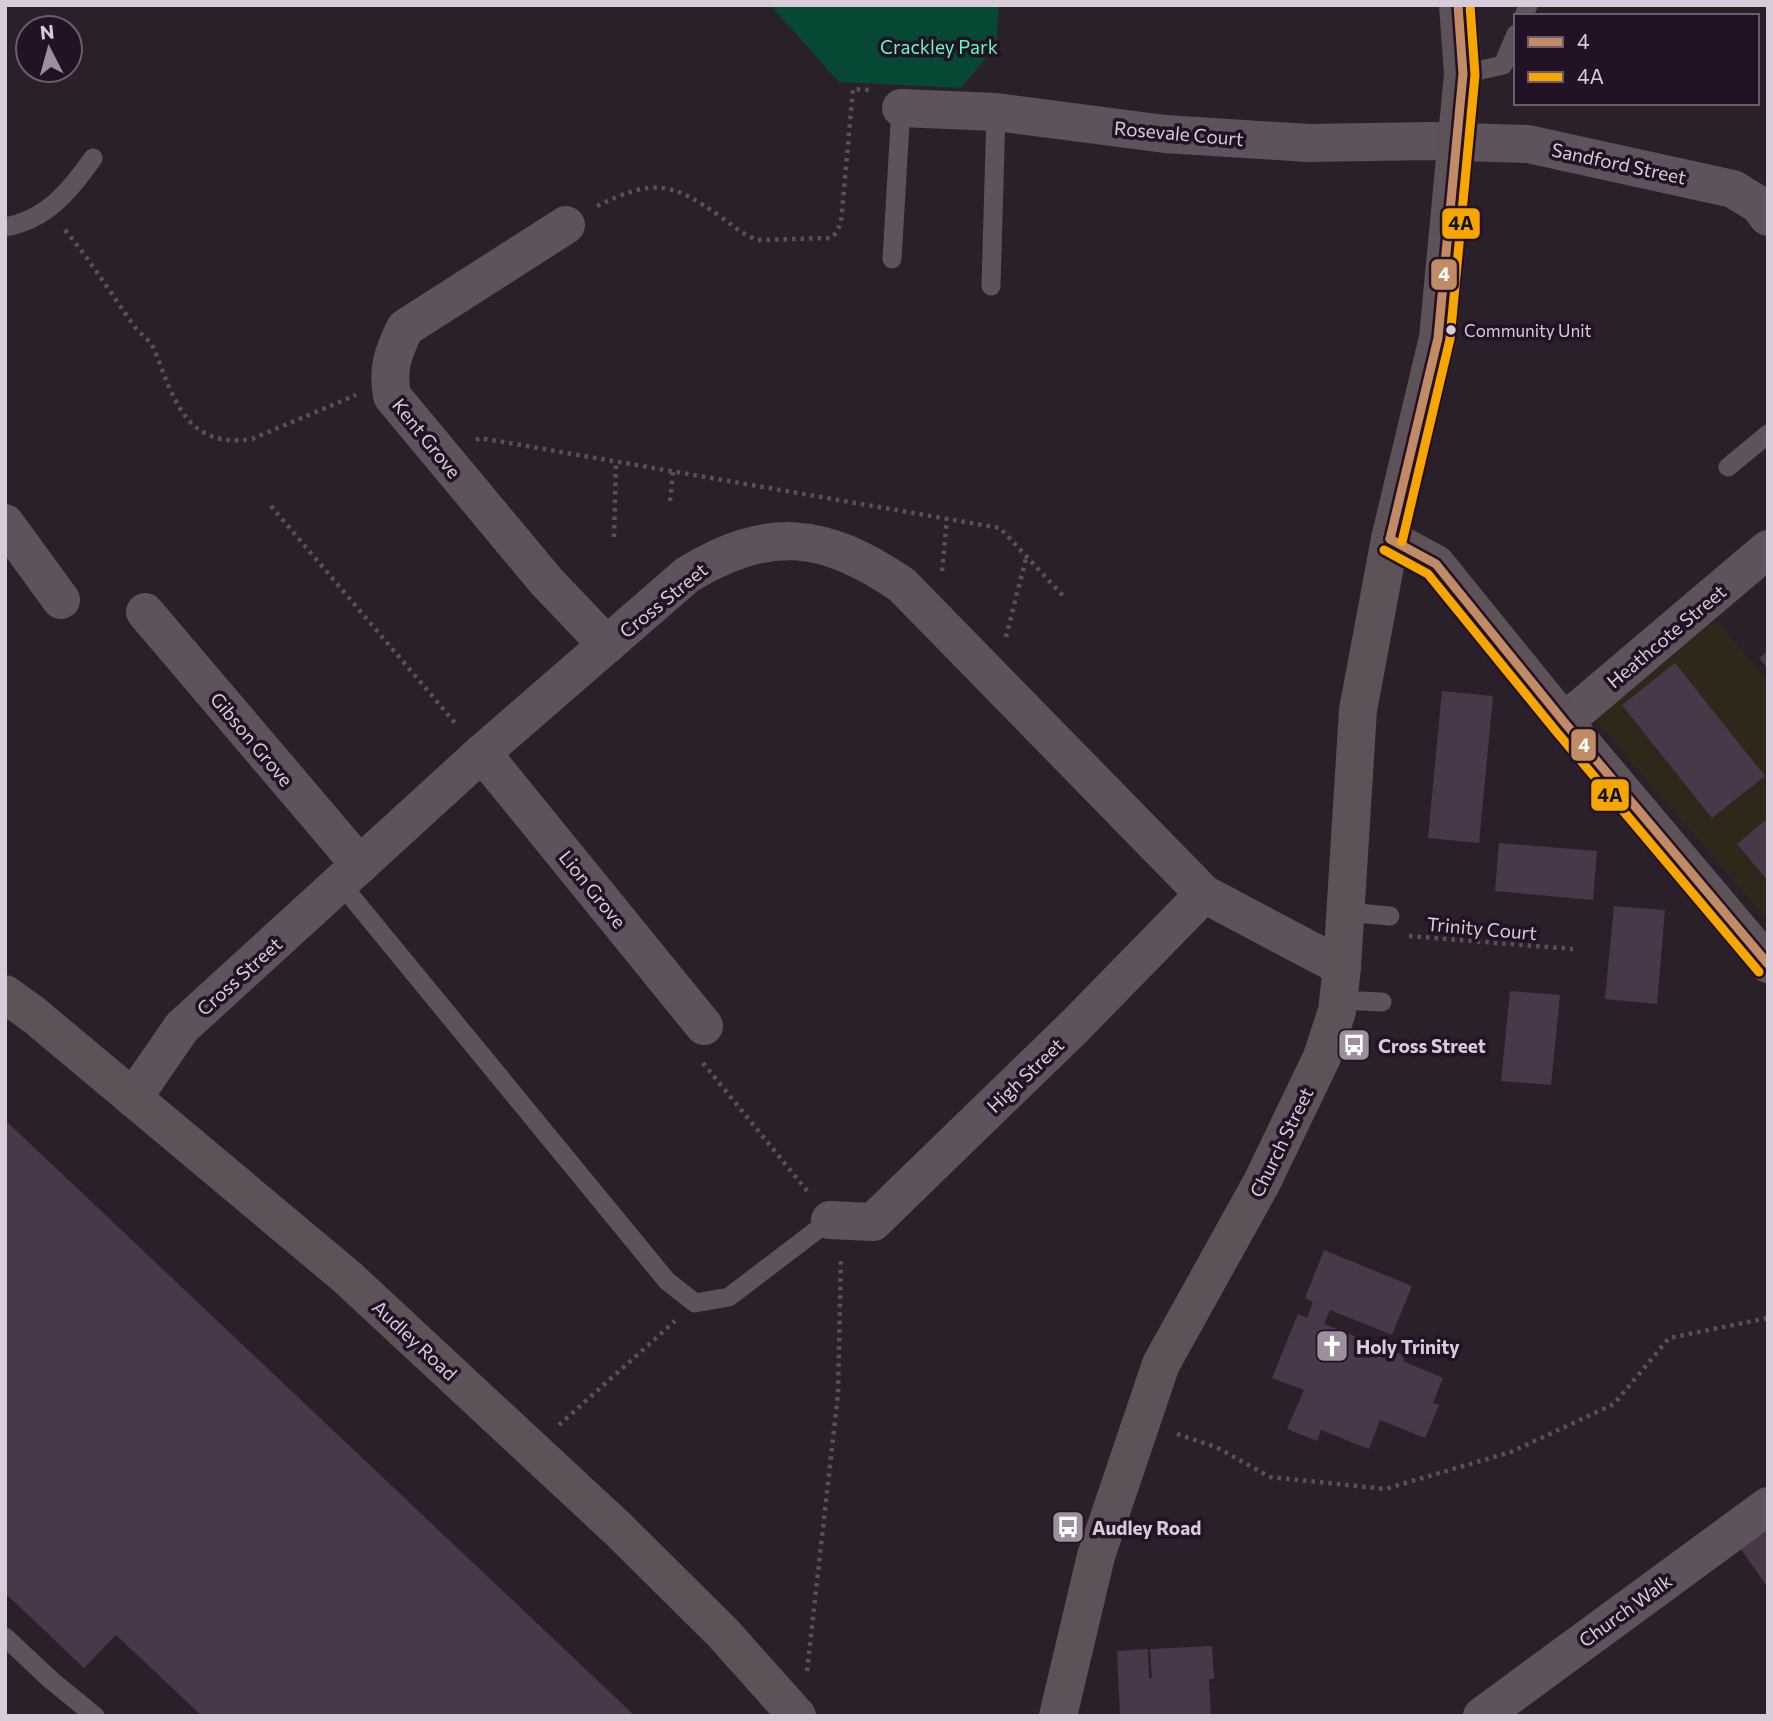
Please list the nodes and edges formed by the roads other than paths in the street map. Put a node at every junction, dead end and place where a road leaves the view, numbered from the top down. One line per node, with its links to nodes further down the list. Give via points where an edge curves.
1 (1458, 5): 3 (street, Church Street)
2 (1514, 39): 3 (lane, via 1503,65)
3 (1464, 74): 6 (street, Church Street)
4 (901, 108): 5 (street, Rosevale Court); 11 (lane)
5 (996, 112): 6 (street, Rosevale Court, via 1165,134 1309,143); 12 (lane)
6 (1459, 143): 8 (street, Sandford Street, via 1528,144 1675,175 1733,189); 16 (street, Church Street, via 1438,338)
7 (93, 158): 10 (lane, via 76,183 48,209)
8 (1768, 216)
9 (566, 225): 20 (street, Kent Grove, via 405,328 388,374 391,396 546,581)
10 (5, 227)
11 (892, 259)
12 (991, 285)
13 (1768, 434): 14 (lane)
14 (1728, 467)
15 (5, 523): 18 (street)
16 (1390, 539): 21 (street, via 1436,564); 25 (street, Church Street, via 1358,710)
17 (1768, 549): 21 (street, Heathcote Street)
18 (61, 600)
19 (145, 612): 23 (street, Gibson Grove)
20 (607, 645): 22 (street, Cross Street); 24 (street, Cross Street, via 687,575 718,556 787,541 816,542 838,549 902,585)
21 (1564, 722): 27 (street)
22 (482, 753): 23 (street, Cross Street); 31 (street, Lion Grove)
23 (350, 874): 32 (street, Cross Street, via 182,1027); 33 (lane, via 667,1281 695,1303 729,1297)
24 (1204, 894): 28 (street, Cross Street); 33 (street, High Street, via 873,1222)
25 (1346, 912): 26 (lane); 28 (street, Church Street)
26 (1390, 916)
27 (1768, 964)
28 (1341, 983): 30 (lane); 38 (street, Church Street, via 1337,1011 1318,1067 1262,1182 1161,1364 1096,1556)
29 (5, 994): 32 (street, Audley Road)
30 (1382, 1002)
31 (704, 1026)
32 (133, 1098): 37 (street, Audley Road, via 348,1276 618,1529 722,1632)
33 (830, 1220)
34 (1768, 1506): 39 (street, Church Walk)
35 (5, 1637): 36 (lane)
36 (95, 1716)
37 (797, 1716)
38 (1058, 1716)
39 (1482, 1716)

